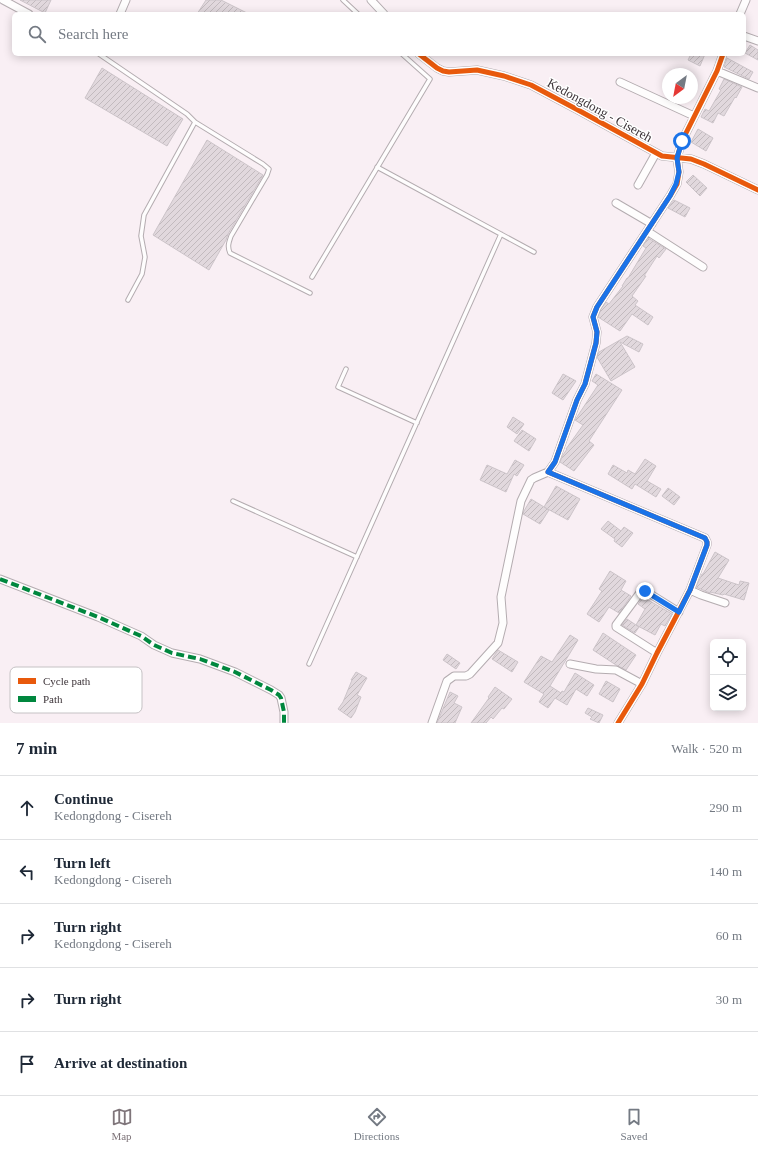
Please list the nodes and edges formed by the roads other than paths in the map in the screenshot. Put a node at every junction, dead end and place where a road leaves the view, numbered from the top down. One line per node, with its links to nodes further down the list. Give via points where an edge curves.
1 (3, 0): 6 (street)
2 (126, 0): 7 (street)
3 (343, 0): 8 (lane)
4 (371, 0): 9 (street)
5 (746, 0): 10 (street)
6 (25, 12)
7 (121, 12)
8 (356, 12)
9 (382, 12)
10 (741, 12)
11 (746, 37): 12 (street)
12 (758, 41)
13 (102, 56): 21 (lane)
14 (404, 56): 24 (lane, via 430,79)
15 (422, 56): 22 (street, Kedongdong - Cisereh, via 443,71 477,70 531,85)
16 (722, 56): 17 (street)
17 (717, 71): 19 (street); 20 (street)
18 (620, 82): 20 (street)
19 (758, 88)
20 (694, 116): 23 (street)
21 (195, 122): 34 (lane, via 269,169 231,236 228,244 230,252); 35 (lane, via 144,215 142,236 145,257 142,274)
22 (656, 153): 23 (street, Kedongdong - Cisereh); 25 (street)
23 (677, 158): 26 (street, Kedongdong - Cisereh, via 691,159 704,164); 28 (street, via 679,172 676,184)
24 (377, 167): 30 (lane); 33 (lane)
25 (638, 185)
26 (758, 190)
27 (616, 203): 28 (street)
28 (652, 224): 29 (street)
29 (647, 231): 32 (street); 38 (street, via 597,307 593,317 597,332 596,343 585,384 555,462)
30 (500, 234): 31 (lane); 37 (lane)
31 (534, 252)
32 (703, 267)
33 (312, 277)
34 (310, 293)
35 (128, 300)
36 (346, 369): 37 (lane, via 338,387)
37 (416, 423): 40 (lane)
38 (548, 472): 42 (street, via 705,538 707,545); 50 (street, via 531,480 521,501 501,597 504,623 498,643 470,674 454,676 447,681)
39 (233, 501): 40 (lane)
40 (356, 558): 46 (lane)
41 (0, 579): 49 (street, via 98,617 172,653 200,659 235,672 271,690 281,698)
42 (690, 590): 43 (street); 44 (street)
43 (725, 603)
44 (679, 612): 45 (street); 45 (street, via 642,590 616,625)
45 (657, 653): 48 (street)
46 (309, 664)
47 (570, 664): 48 (street, via 616,670)
48 (642, 684): 51 (street)
49 (284, 723)
50 (432, 723)
51 (618, 723)

